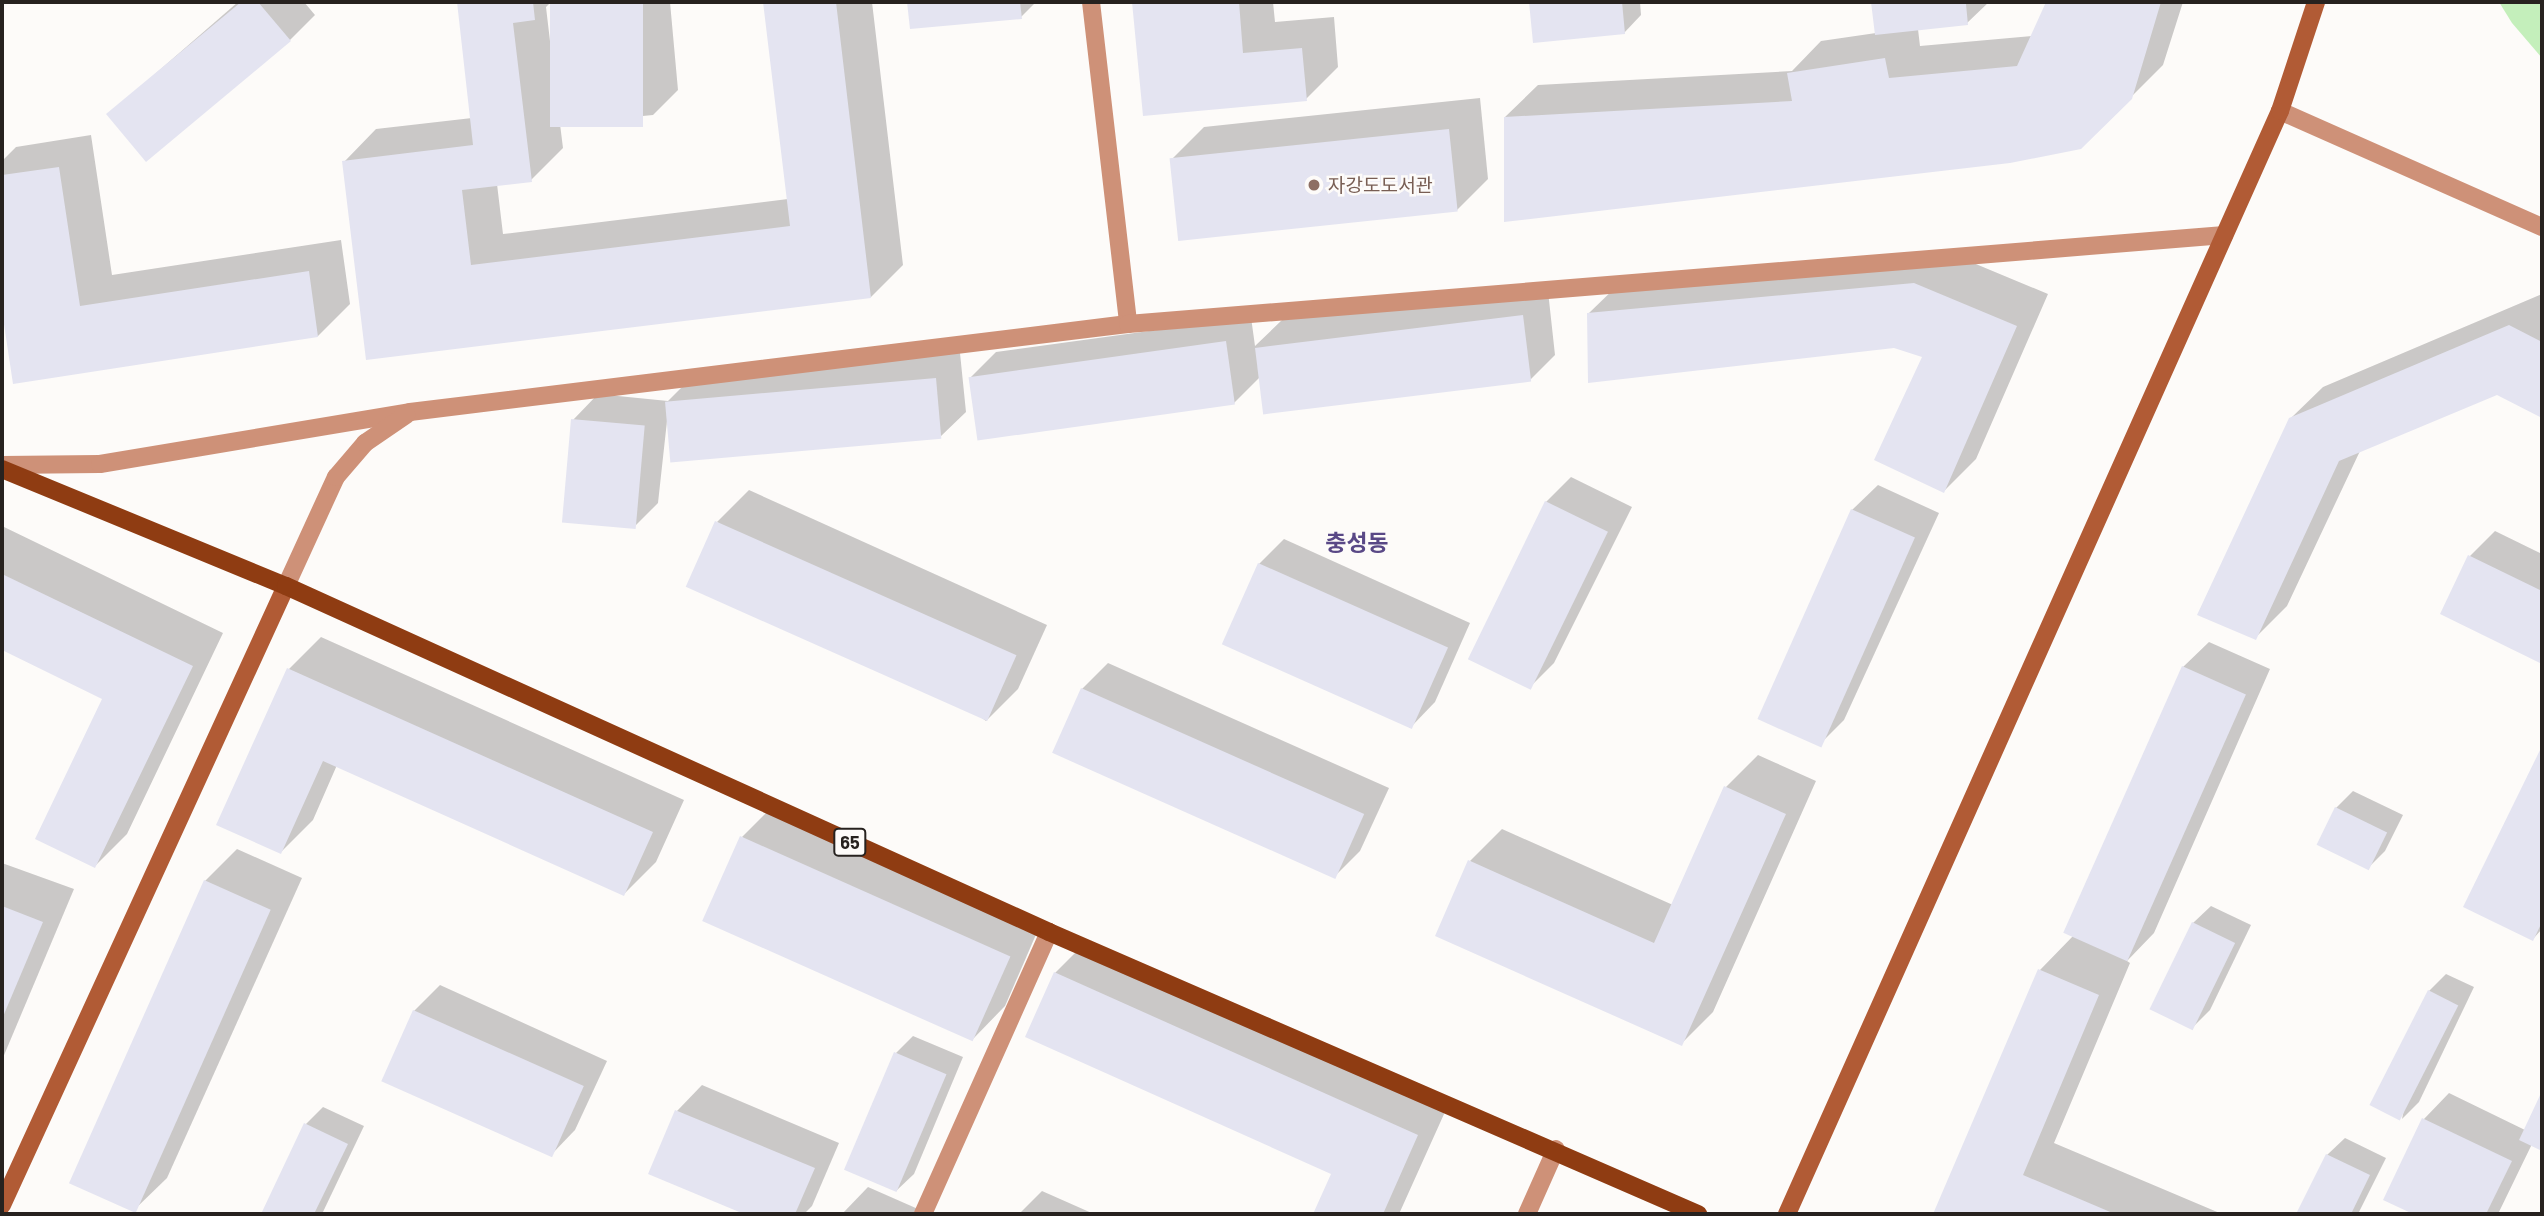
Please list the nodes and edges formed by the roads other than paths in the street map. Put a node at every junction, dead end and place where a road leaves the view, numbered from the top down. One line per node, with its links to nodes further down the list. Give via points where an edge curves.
1 (1091, 2): 6 (street)
2 (2316, 2): 3 (main road)
3 (2280, 111): 4 (street); 5 (main road)
4 (2542, 228)
5 (2224, 235): 6 (street); 16 (main road)
6 (1128, 324): 7 (street)
7 (410, 412): 8 (street, via 100,464); 9 (street, via 365,443 336,477)
8 (2, 467): 9 (main road, 65)
9 (286, 586): 10 (main road, 65); 12 (main road)
10 (1049, 932): 11 (main road, 65); 13 (street)
11 (1556, 1149): 14 (street); 15 (main road, 65)
12 (2, 1205)
13 (923, 1214)
14 (1527, 1214)
15 (1699, 1214)
16 (1787, 1214)

